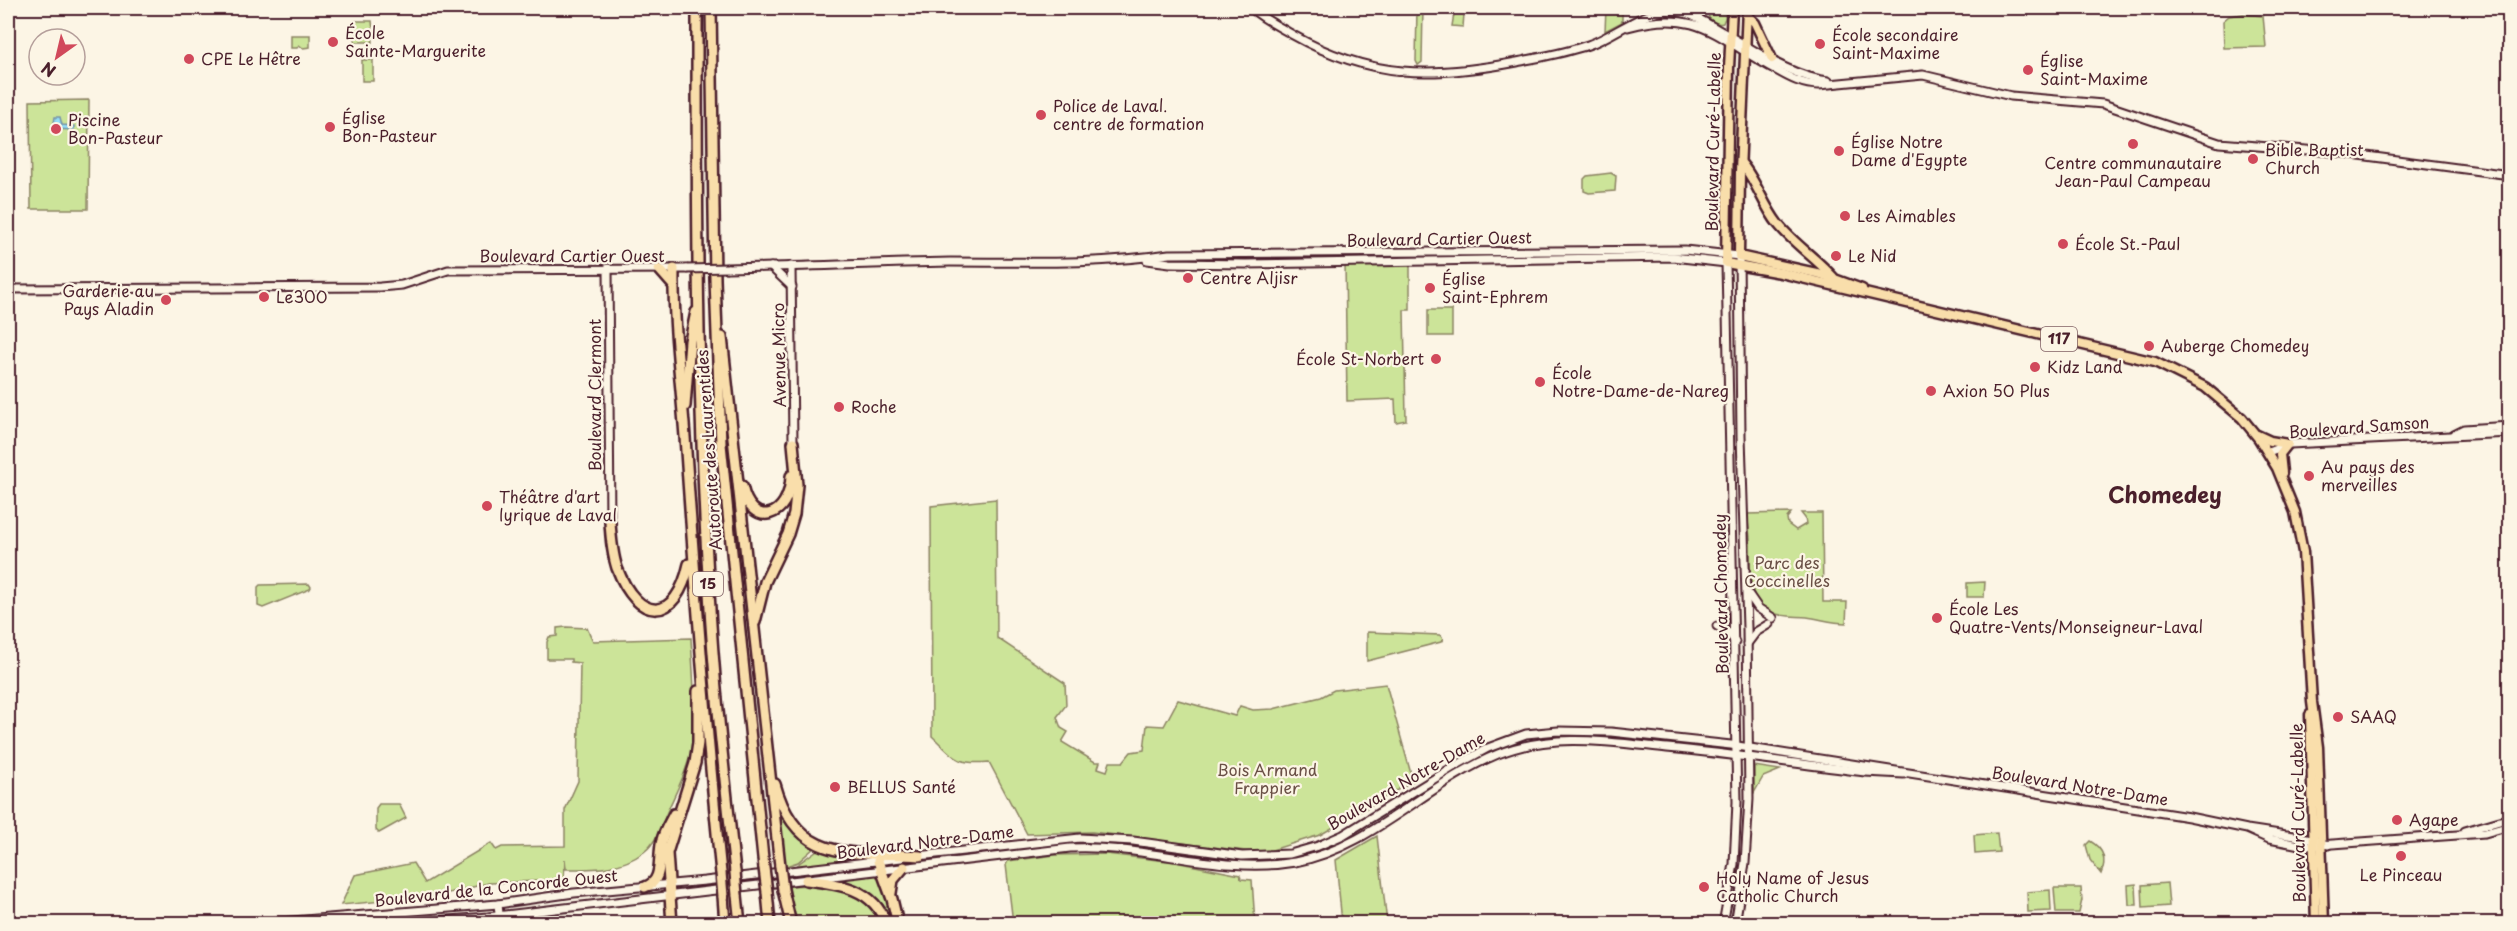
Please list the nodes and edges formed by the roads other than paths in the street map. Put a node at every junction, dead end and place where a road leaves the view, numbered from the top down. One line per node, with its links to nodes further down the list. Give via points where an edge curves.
1 (697, 8): 24 (highway, Autoroute des Laurentides / 15)
2 (711, 8): 20 (highway, Autoroute des Laurentides / 15)
3 (1251, 8): 6 (street, via 1331,54 1422,74 1480,69 1573,50 1628,27 1661,20 1705,27)
4 (1732, 8): 6 (main road, Boulevard Curé-Labelle)
5 (1747, 11): 7 (main road, Boulevard Curé-Labelle); 8 (main road)
6 (1731, 40): 7 (street); 12 (main road, Boulevard Curé-Labelle)
7 (1746, 49): 8 (street); 9 (street, via 1798,81 1816,85); 10 (main road, Boulevard Curé-Labelle)
8 (1772, 59): 9 (street, via 1806,76)
9 (1837, 81): 11 (street, via 1923,75 2011,96 2103,104 2220,143 2344,153)
10 (1741, 163): 13 (main road, Boulevard Curé-Labelle); 19 (main road, via 1779,226)
11 (2510, 175)
12 (1726, 258): 13 (main road, Boulevard Curé-Labelle / 117); 14 (street, Boulevard Cartier Ouest, via 1246,264 1138,259); 41 (street, Boulevard Chomedey)
13 (1739, 261): 19 (main road, Boulevard Curé-Labelle); 25 (main road, Boulevard Curé-Labelle / 117); 38 (street, Boulevard Chomedey)
14 (791, 266): 15 (street, Boulevard Cartier Ouest); 22 (street, Avenue Micro)
15 (771, 267): 18 (street, Boulevard Cartier Ouest, bridge); 22 (street)
16 (608, 268): 17 (street, Boulevard Cartier Ouest); 23 (street, Boulevard Cartier Ouest, via 448,270 384,287); 36 (street, Boulevard Clermont)
17 (659, 269): 18 (street, Boulevard Cartier Ouest); 21 (highway)
18 (674, 269): 21 (highway)
19 (1833, 278): 25 (main road, Boulevard Curé-Labelle / 117)
20 (715, 279): 31 (highway); 75 (highway, Autoroute des Laurentides / 15, bridge, via 723,473)
21 (674, 285): 28 (highway)
22 (792, 287): 32 (street, Avenue Micro)
23 (8, 289)
24 (699, 295): 28 (highway, via 690,341); 58 (highway, Autoroute des Laurentides / 15, via 709,593)
25 (1879, 297): 30 (main road, Boulevard Curé-Labelle / 117, via 2155,362 2211,391)
26 (2510, 426): 29 (street, Boulevard Samson, via 2464,429)
27 (2510, 433): 29 (street, Boulevard Samson)
28 (685, 434): 37 (highway)
29 (2454, 434): 33 (street, Boulevard Samson)
30 (2256, 435): 33 (main road); 34 (main road, Boulevard Curé-Labelle / 117)
31 (733, 442): 32 (highway, via 746,498 754,509 765,513 780,509 788,498); 40 (highway)
32 (794, 443): 40 (highway, via 794,514 767,578)
33 (2288, 444): 34 (street, Boulevard Samson); 35 (main road, via 2280,455)
34 (2268, 452): 35 (main road, Boulevard Curé-Labelle / 117)
35 (2283, 479): 54 (main road, Boulevard Curé-Labelle / 117, via 2302,543 2316,726)
36 (610, 522): 37 (highway, via 619,573 634,598 646,607 661,608 677,598)
37 (692, 553): 43 (highway)
38 (1746, 590): 42 (street, Boulevard Chomedey); 42 (street, via 1771,621)
39 (1717, 626): 41 (street)
40 (753, 627): 46 (highway)
41 (1735, 642): 44 (street, Boulevard Chomedey)
42 (1747, 644): 45 (street, Boulevard Chomedey)
43 (700, 659): 50 (highway, via 697,748); 73 (highway, bridge)
44 (1737, 746): 45 (street, Boulevard Notre-Dame); 47 (street, Boulevard Chomedey); 55 (street, Boulevard Notre-Dame, via 1600,731 1526,734 1466,759 1343,836 1281,855 1242,856 1126,840 1074,838)
45 (1748, 748): 48 (street, Boulevard Chomedey); 49 (street, Boulevard Notre-Dame)
46 (767, 755): 55 (highway, via 784,810 793,825 810,840 844,852); 76 (highway, bridge)
47 (1737, 755): 48 (street, Boulevard Notre-Dame); 57 (street, Boulevard Notre-Dame, via 1609,741 1532,743 1474,765 1344,845 1282,864 1241,865 1088,847); 79 (street, Boulevard Chomedey, via 1735,850)
48 (1748, 757): 49 (street, Boulevard Notre-Dame, via 1896,776); 80 (street, Boulevard Chomedey, via 1747,843)
49 (1908, 774): 54 (street, Boulevard Notre-Dame, via 2189,817 2247,829 2274,841)
50 (683, 798): 60 (highway, via 668,850); 61 (highway, via 663,837 657,877)
51 (2510, 818): 53 (street, Boulevard Notre-Dame)
52 (2510, 826): 53 (street, Boulevard Notre-Dame, via 2485,833)
53 (2454, 834): 54 (street, Boulevard Notre-Dame)
54 (2320, 844): 81 (main road, Boulevard Curé-Labelle / 117); 82 (main road, Boulevard Curé-Labelle / 117)
55 (920, 856): 56 (street, Boulevard Notre-Dame)
56 (879, 866): 57 (street, Boulevard Notre-Dame); 58 (street, Boulevard Notre-Dame); 59 (street, Boulevard Notre-Dame); 64 (highway)
57 (904, 867): 64 (highway, via 893,880)
58 (736, 875): 60 (street, Boulevard de la Concorde Ouest); 62 (highway, Autoroute des Laurentides / 15, bridge)
59 (806, 880): 62 (street, Boulevard Notre-Dame); 77 (highway, via 838,884 862,893 877,906)
60 (669, 885): 61 (street, Boulevard de la Concorde Ouest); 63 (highway)
61 (645, 887): 66 (street, Boulevard de la Concorde Ouest)
62 (739, 891): 63 (street, Boulevard de la Concorde Ouest); 74 (highway, Autoroute des Laurentides / 15)
63 (669, 896): 69 (street, Boulevard de la Concorde Ouest); 72 (highway)
64 (891, 896): 78 (highway)
65 (487, 904): 66 (street, Boulevard de la Concorde Ouest); 67 (street, Boulevard de la Concorde Ouest); 68 (street)
66 (498, 904): 69 (street)
67 (337, 920): 70 (street, Boulevard de la Concorde Ouest)
68 (489, 920): 69 (street, Boulevard de la Concorde Ouest); 71 (street, Boulevard de la Concorde Ouest)
69 (500, 920)
70 (256, 924)
71 (399, 924)
72 (672, 924)
73 (725, 924)
74 (740, 924)
75 (770, 924)
76 (789, 924)
77 (886, 924)
78 (898, 924)
79 (1723, 924)
80 (1735, 924)
81 (2316, 924)
82 (2324, 924)

